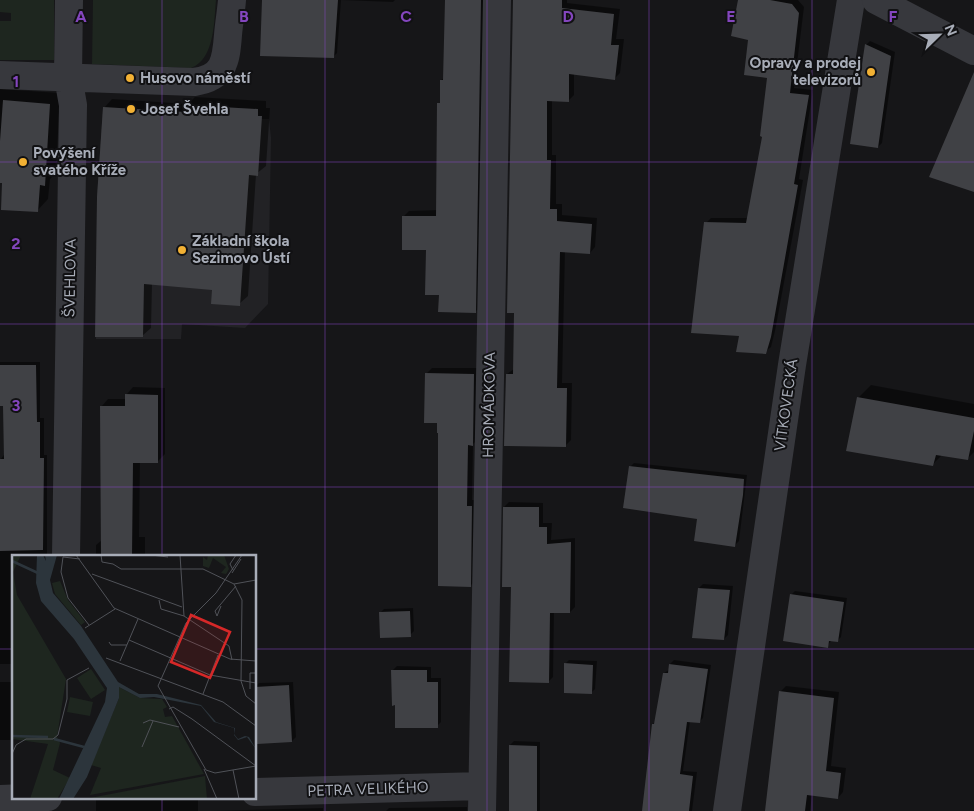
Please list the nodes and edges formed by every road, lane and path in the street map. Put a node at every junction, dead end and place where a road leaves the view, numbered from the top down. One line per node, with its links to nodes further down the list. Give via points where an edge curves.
1 (69, 0): 8 (street, ŠVEHLOVA)
2 (232, 0): 8 (street, via 226,59 219,70 203,81)
3 (497, 0): 13 (street, HROMÁDKOVA)
4 (851, 0): 16 (street, VÍTKOVECKÁ, via 792,365)
5 (876, 0): 6 (street)
6 (974, 51)
7 (0, 75): 8 (street)
8 (68, 77): 9 (street, ŠVEHLOVA, via 73,105)
9 (66, 555)
10 (256, 792): 13 (street, PETRA VELIKÉHO)
11 (24, 798): 14 (street)
12 (62, 798): 15 (street)
13 (482, 798)
14 (0, 799)
15 (63, 811)
16 (727, 811)

